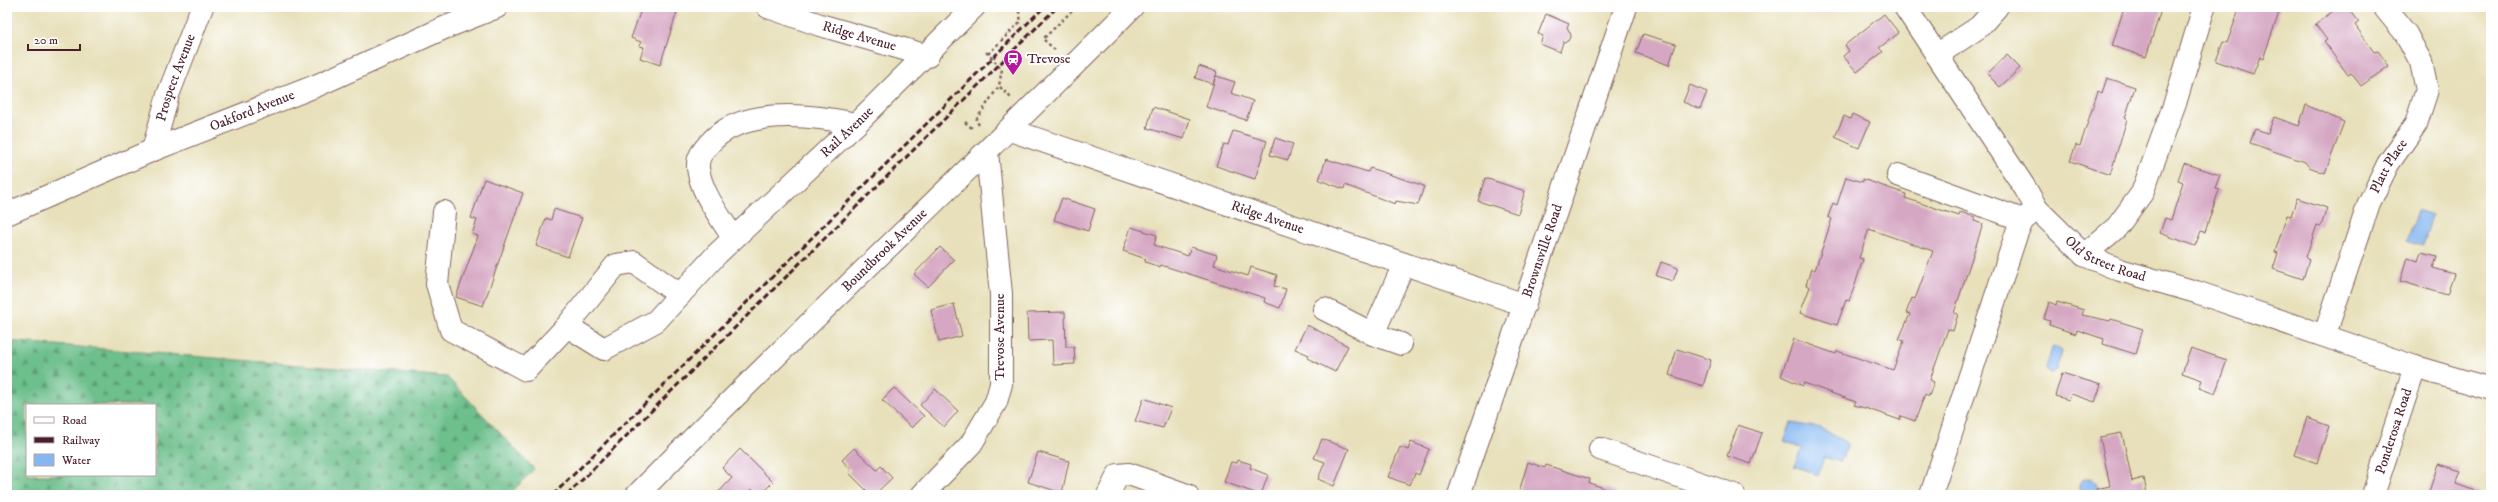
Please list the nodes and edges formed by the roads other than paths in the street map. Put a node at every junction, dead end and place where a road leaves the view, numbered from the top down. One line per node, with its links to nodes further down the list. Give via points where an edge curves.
1 (202, 7): 15 (street, Prospect Avenue, via 168,95)
2 (497, 7): 15 (street, Oakford Avenue, via 430,34 318,85)
3 (768, 7): 12 (street, Ridge Avenue, via 849,34)
4 (974, 7): 12 (street, Rail Avenue)
5 (1132, 7): 14 (street, Boundbrook Avenue)
6 (1626, 7): 25 (street, Brownsville Road)
7 (1905, 7): 11 (street, Old Street Road)
8 (1997, 7): 11 (street, via 1979,27)
9 (2204, 7): 22 (street, via 2176,100 2142,193 2117,227)
10 (2384, 7): 29 (street, Platt Place, via 2406,34 2421,62 2427,90 2416,124 2388,164 2369,203)
11 (1937, 55): 20 (street, Old Street Road, via 2025,188)
12 (928, 56): 13 (street, Rail Avenue)
13 (856, 124): 21 (street, Rail Avenue); 21 (street, via 818,116 788,116 741,122 715,136 700,154 698,166 701,185)
14 (1010, 130): 16 (street, Boundbrook Avenue); 23 (street, Ridge Avenue)
15 (153, 150): 19 (street, Oakford Avenue)
16 (987, 152): 35 (street, Boundbrook Avenue, via 714,416); 36 (street, Trevose Avenue, via 1001,294 1001,384 996,402 971,444)
17 (1898, 175): 20 (street)
18 (444, 212): 27 (street, via 437,284 450,330 526,370)
19 (7, 214)
20 (2030, 215): 22 (street, Old Street Road); 41 (street, via 2016,232)
21 (733, 238): 24 (street, Rail Avenue)
22 (2084, 255): 29 (street, Old Street Road, via 2120,270)
23 (1404, 264): 25 (street, Ridge Avenue); 28 (street)
24 (680, 295): 27 (street, Rail Avenue, via 656,321 604,349); 27 (street, via 634,262 616,265)
25 (1525, 305): 39 (street, Brownsville Road)
26 (1324, 310): 28 (street)
27 (568, 326)
28 (1372, 334): 30 (street)
29 (2325, 334): 31 (street, Old Street Road)
30 (1401, 344)
31 (2415, 367): 32 (street, Old Street Road); 42 (street, Ponderosa Road)
32 (2491, 389)
33 (1600, 449): 34 (street)
34 (1709, 491): 40 (street)
35 (637, 495)
36 (922, 495)
37 (1108, 495): 38 (street, via 1118,475 1129,474)
38 (1187, 495)
39 (1459, 495)
40 (1734, 495)
41 (1931, 495)
42 (2373, 495)

